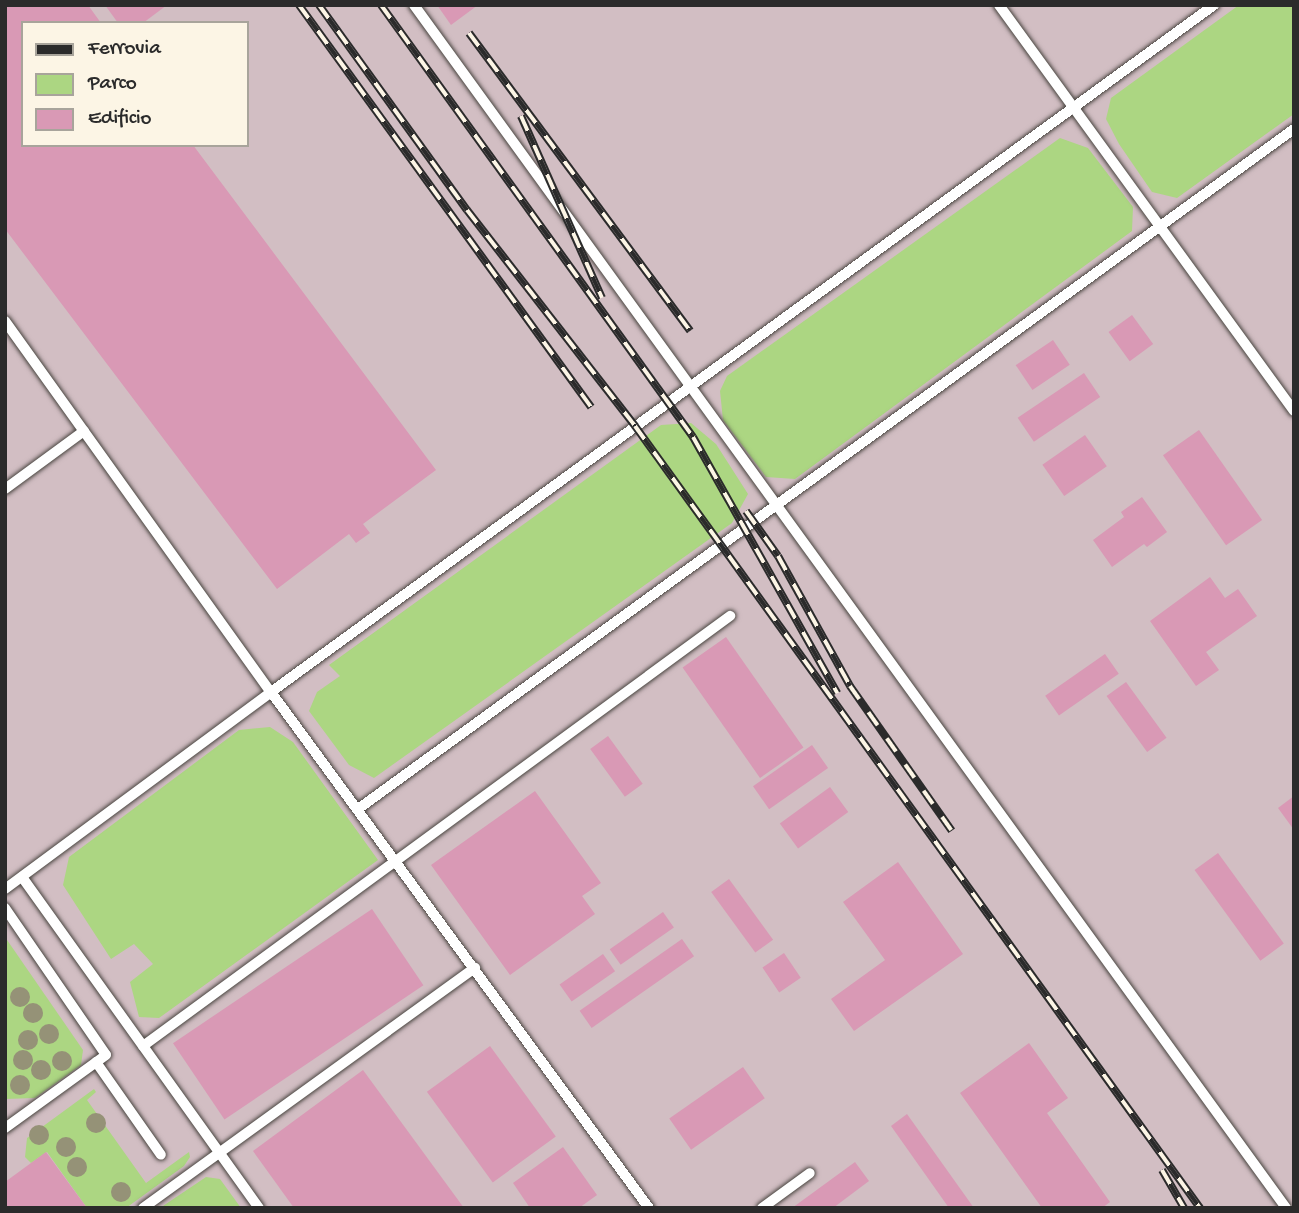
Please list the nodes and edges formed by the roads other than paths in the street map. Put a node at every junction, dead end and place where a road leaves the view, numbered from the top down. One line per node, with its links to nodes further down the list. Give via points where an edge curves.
1 (414, 5): 8 (lane)
2 (999, 5): 4 (lane)
3 (1214, 5): 4 (lane)
4 (1073, 107): 6 (lane); 8 (lane)
5 (1294, 129): 6 (lane)
6 (1160, 226): 9 (lane); 12 (lane)
7 (5, 321): 10 (lane)
8 (691, 385): 12 (lane); 14 (lane)
9 (1294, 411)
10 (85, 432): 11 (lane); 14 (lane)
11 (5, 489)
12 (777, 504): 15 (lane); 31 (lane)
13 (730, 616): 16 (lane)
14 (271, 692): 15 (lane); 17 (lane)
15 (358, 809): 16 (lane)
16 (396, 861): 20 (lane); 21 (lane)
17 (22, 877): 18 (lane); 21 (lane)
18 (5, 889)
19 (5, 908): 22 (lane, via 106,1055)
20 (475, 968): 24 (lane); 29 (lane)
21 (144, 1046): 24 (lane)
22 (96, 1062): 23 (lane); 25 (lane)
23 (5, 1128)
24 (219, 1153): 27 (lane); 28 (lane)
25 (161, 1155)
26 (810, 1173): 30 (lane)
27 (143, 1208)
28 (259, 1208)
29 (649, 1208)
30 (762, 1208)
31 (1286, 1208)

